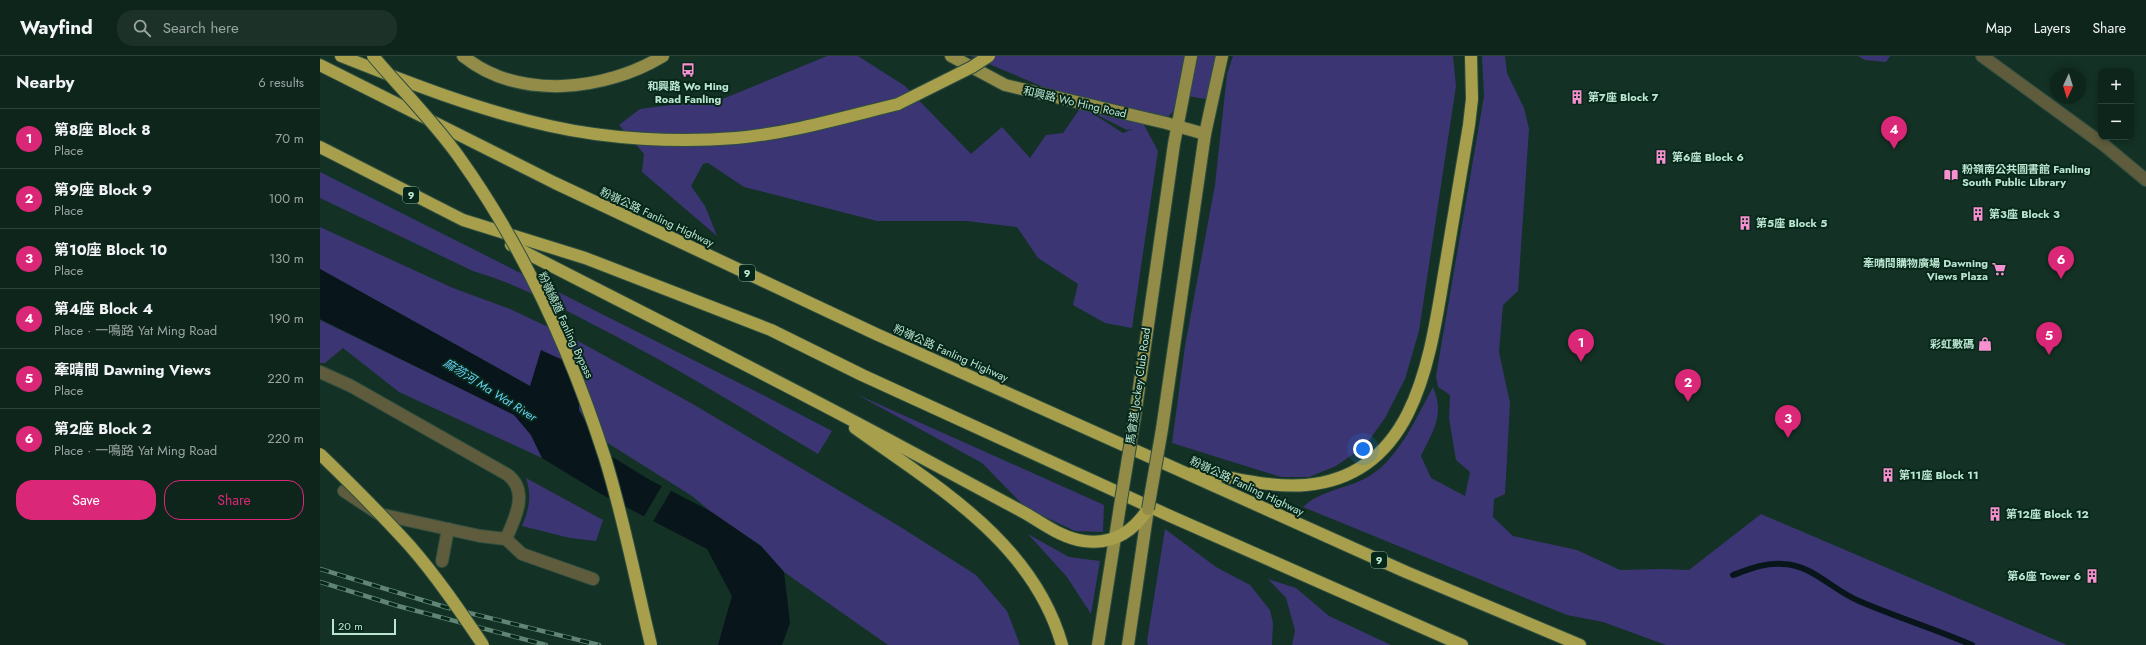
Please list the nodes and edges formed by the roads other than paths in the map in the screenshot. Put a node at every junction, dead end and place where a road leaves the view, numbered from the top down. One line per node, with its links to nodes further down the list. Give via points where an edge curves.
1 (341, 56): 6 (highway, bridge, via 475,105 550,126 618,137 736,138 813,126 898,104)
2 (373, 56): 29 (highway, 粉嶺繞道 Fanling Bypass, bridge, via 458,156 509,234 546,310 574,371 605,459)
3 (463, 56): 4 (main road, via 482,69 514,82 558,86 581,85 620,76)
4 (663, 56)
5 (951, 56): 12 (main road, 和興路 Wo Hing Road, via 1005,85)
6 (989, 56)
7 (1191, 56): 12 (main road, 馬會道 Jockey Club Road)
8 (1222, 56): 13 (main road)
9 (1471, 56): 20 (highway, via 1473,82 1470,118 1434,331 1421,384 1404,424 1396,436 1371,460 1356,469 1340,477 1306,485 1258,482)
10 (1982, 56): 15 (street, via 2104,145)
11 (320, 65): 20 (highway, 粉嶺公路 Fanling Highway / 9, via 569,190 876,334)
12 (1177, 126): 13 (main road, 和興路 Wo Hing Road); 25 (main road, 馬會道 Jockey Club Road, bridge, via 1135,416)
13 (1205, 134): 22 (main road, bridge)
14 (320, 147): 16 (highway, 9)
15 (2146, 180)
16 (463, 220): 18 (highway); 33 (highway, 9, via 585,258 771,330 862,375 1170,516)
17 (320, 372): 24 (street, via 351,386 516,482 519,490 518,506)
18 (810, 397): 25 (highway, via 1060,534 1085,541); 30 (highway, via 960,504 999,538 1041,594 1054,620)
19 (320, 454): 28 (highway, bridge, via 411,547 452,599)
20 (1180, 469): 34 (highway, 粉嶺公路 Fanling Highway / 9, via 1406,572)
21 (344, 491): 23 (street, via 379,514)
22 (1148, 509): 25 (highway, via 1134,528); 32 (main road)
23 (448, 529): 24 (street); 26 (street)
24 (506, 539): 27 (street, via 522,554)
25 (1114, 539): 31 (main road, 馬會道 Jockey Club Road)
26 (442, 561)
27 (593, 579)
28 (483, 645)
29 (651, 645)
30 (1062, 645)
31 (1098, 645)
32 (1128, 645)
33 (1462, 645)
34 (1580, 645)

